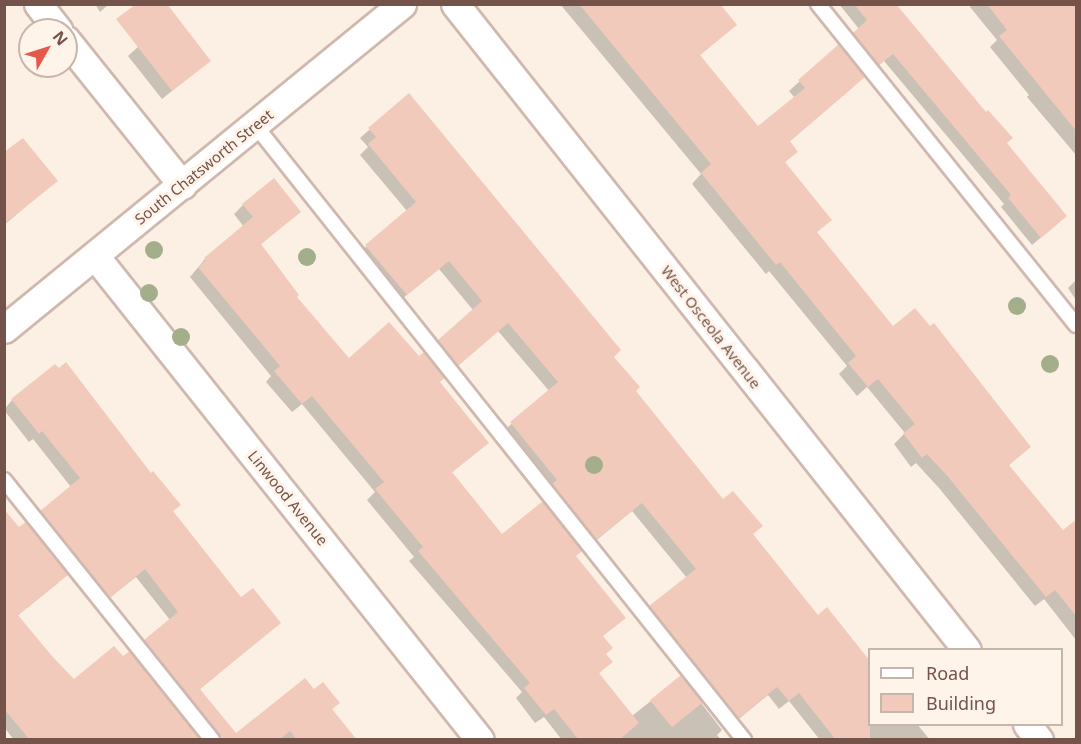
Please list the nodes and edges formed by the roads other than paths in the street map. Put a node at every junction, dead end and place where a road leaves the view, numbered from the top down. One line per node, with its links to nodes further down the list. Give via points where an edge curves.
1 (38, 4): 5 (street)
2 (402, 4): 7 (street, South Chatsworth Street)
3 (455, 4): 13 (street, West Osceola Avenue)
4 (818, 4): 10 (lane)
5 (49, 18)
6 (78, 55): 8 (street)
7 (255, 125): 8 (street, South Chatsworth Street); 17 (lane)
8 (182, 185): 9 (street, South Chatsworth Street)
9 (95, 256): 11 (street, South Chatsworth Street); 16 (street, Linwood Avenue)
10 (1077, 326)
11 (4, 329)
12 (4, 480): 15 (lane)
13 (965, 648)
14 (1028, 726): 18 (street)
15 (212, 740)
16 (480, 740)
17 (744, 740)
18 (1039, 740)

